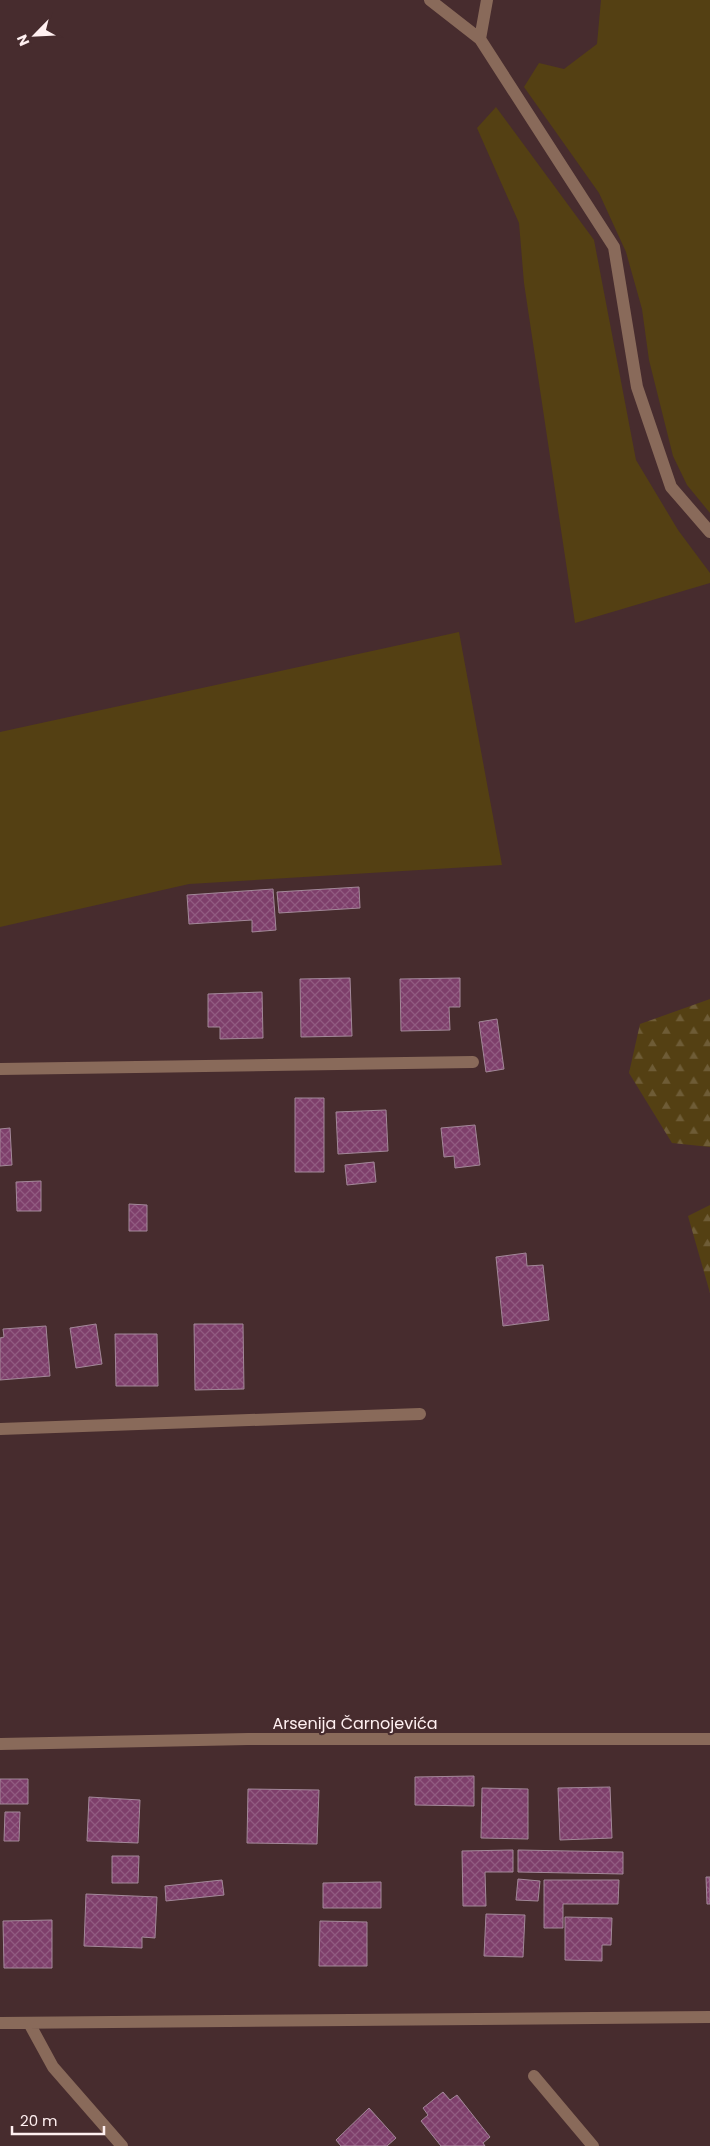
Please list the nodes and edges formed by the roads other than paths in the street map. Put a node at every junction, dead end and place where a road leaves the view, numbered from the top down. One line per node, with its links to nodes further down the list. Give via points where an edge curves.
1 (430, 0): 3 (street)
2 (486, 0): 3 (street)
3 (480, 39): 4 (street, via 614,248 637,387 671,487)
4 (710, 532)
5 (473, 1062): 6 (street)
6 (0, 1069)
7 (420, 1414): 8 (street)
8 (0, 1429)
9 (710, 1739): 10 (street, Arsenija Čarnojevića, via 248,1739)
10 (0, 1744)
11 (710, 2017): 13 (street)
12 (0, 2023): 13 (street)
13 (29, 2023): 15 (street, via 53,2067)
14 (534, 2076): 16 (street)
15 (122, 2146)
16 (593, 2146)

